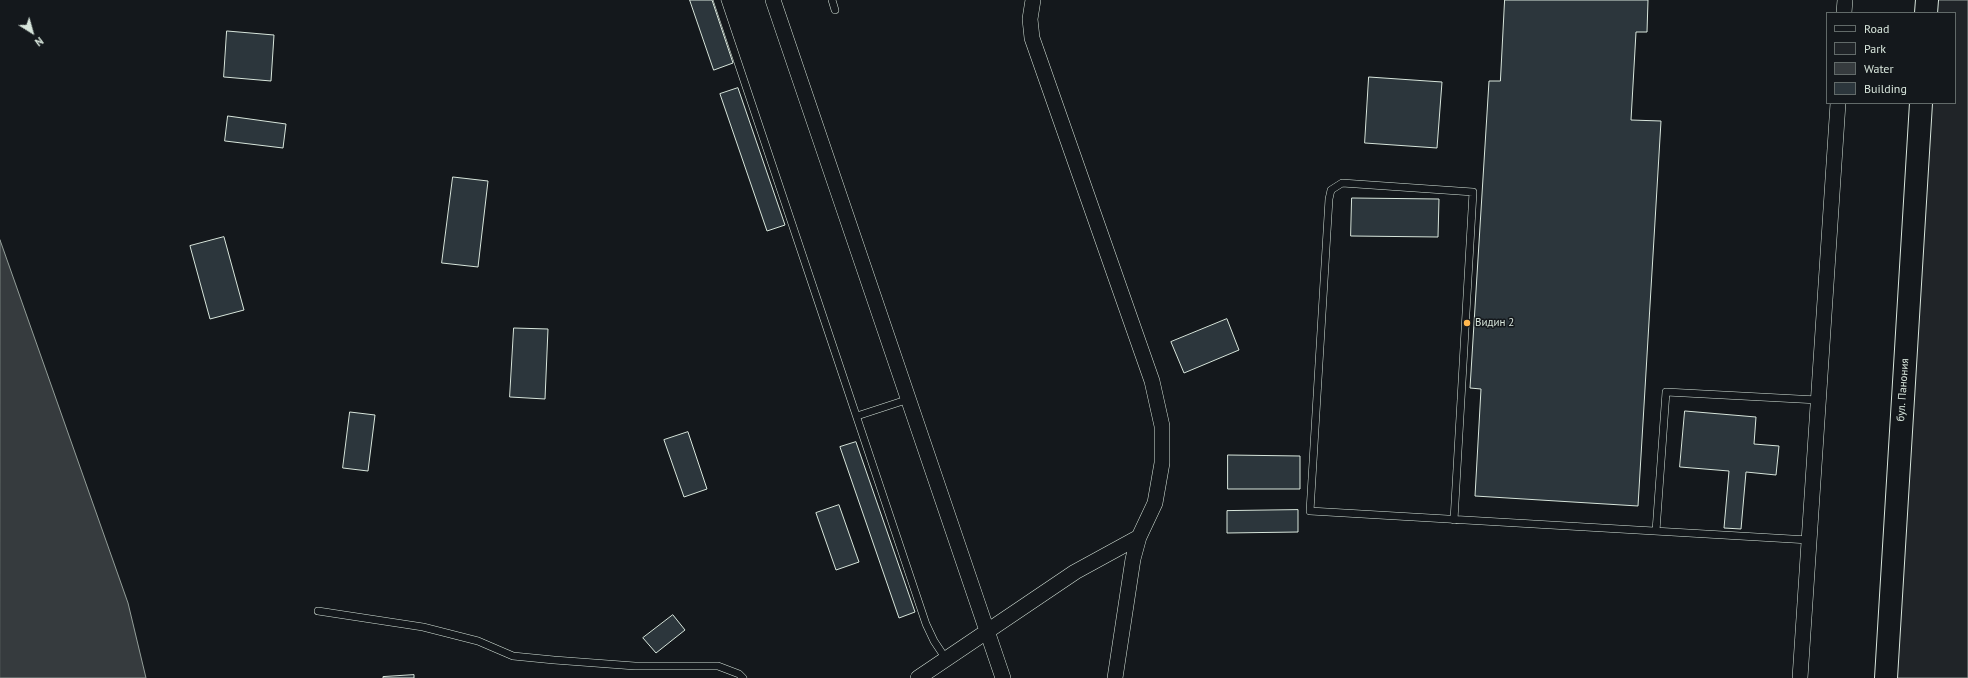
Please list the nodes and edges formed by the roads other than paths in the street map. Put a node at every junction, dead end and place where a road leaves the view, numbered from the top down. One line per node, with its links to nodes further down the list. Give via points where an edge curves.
1 (717, 0): 14 (lane)
2 (773, 0): 12 (street)
3 (832, 0): 7 (lane)
4 (1033, 0): 17 (street, via 1030,19 1032,38 1152,381 1162,426 1162,463 1155,503)
5 (1845, 0): 8 (street)
6 (1927, 0): 9 (main road)
7 (835, 10)
8 (1844, 12)
9 (1926, 12)
10 (1838, 104): 13 (street)
11 (1921, 104): 27 (main road, бул. Панония)
12 (909, 399): 14 (lane); 20 (street)
13 (1818, 400): 16 (lane, via 1666,392); 18 (street)
14 (856, 416): 21 (lane, via 926,624)
15 (1454, 520): 15 (lane, via 1310,511 1329,199 1331,190 1342,183 1473,192); 16 (lane)
16 (1656, 531): 18 (lane)
17 (1139, 537): 20 (street, via 1075,572); 25 (street, via 1133,559)
18 (1809, 540): 26 (street)
19 (318, 611): 22 (lane, via 423,627 478,640 513,656 635,666 718,666)
20 (988, 631): 21 (street); 24 (street)
21 (946, 659): 23 (street)
22 (743, 678)
23 (918, 678)
24 (1003, 678)
25 (1115, 678)
26 (1800, 678)
27 (1886, 678)

